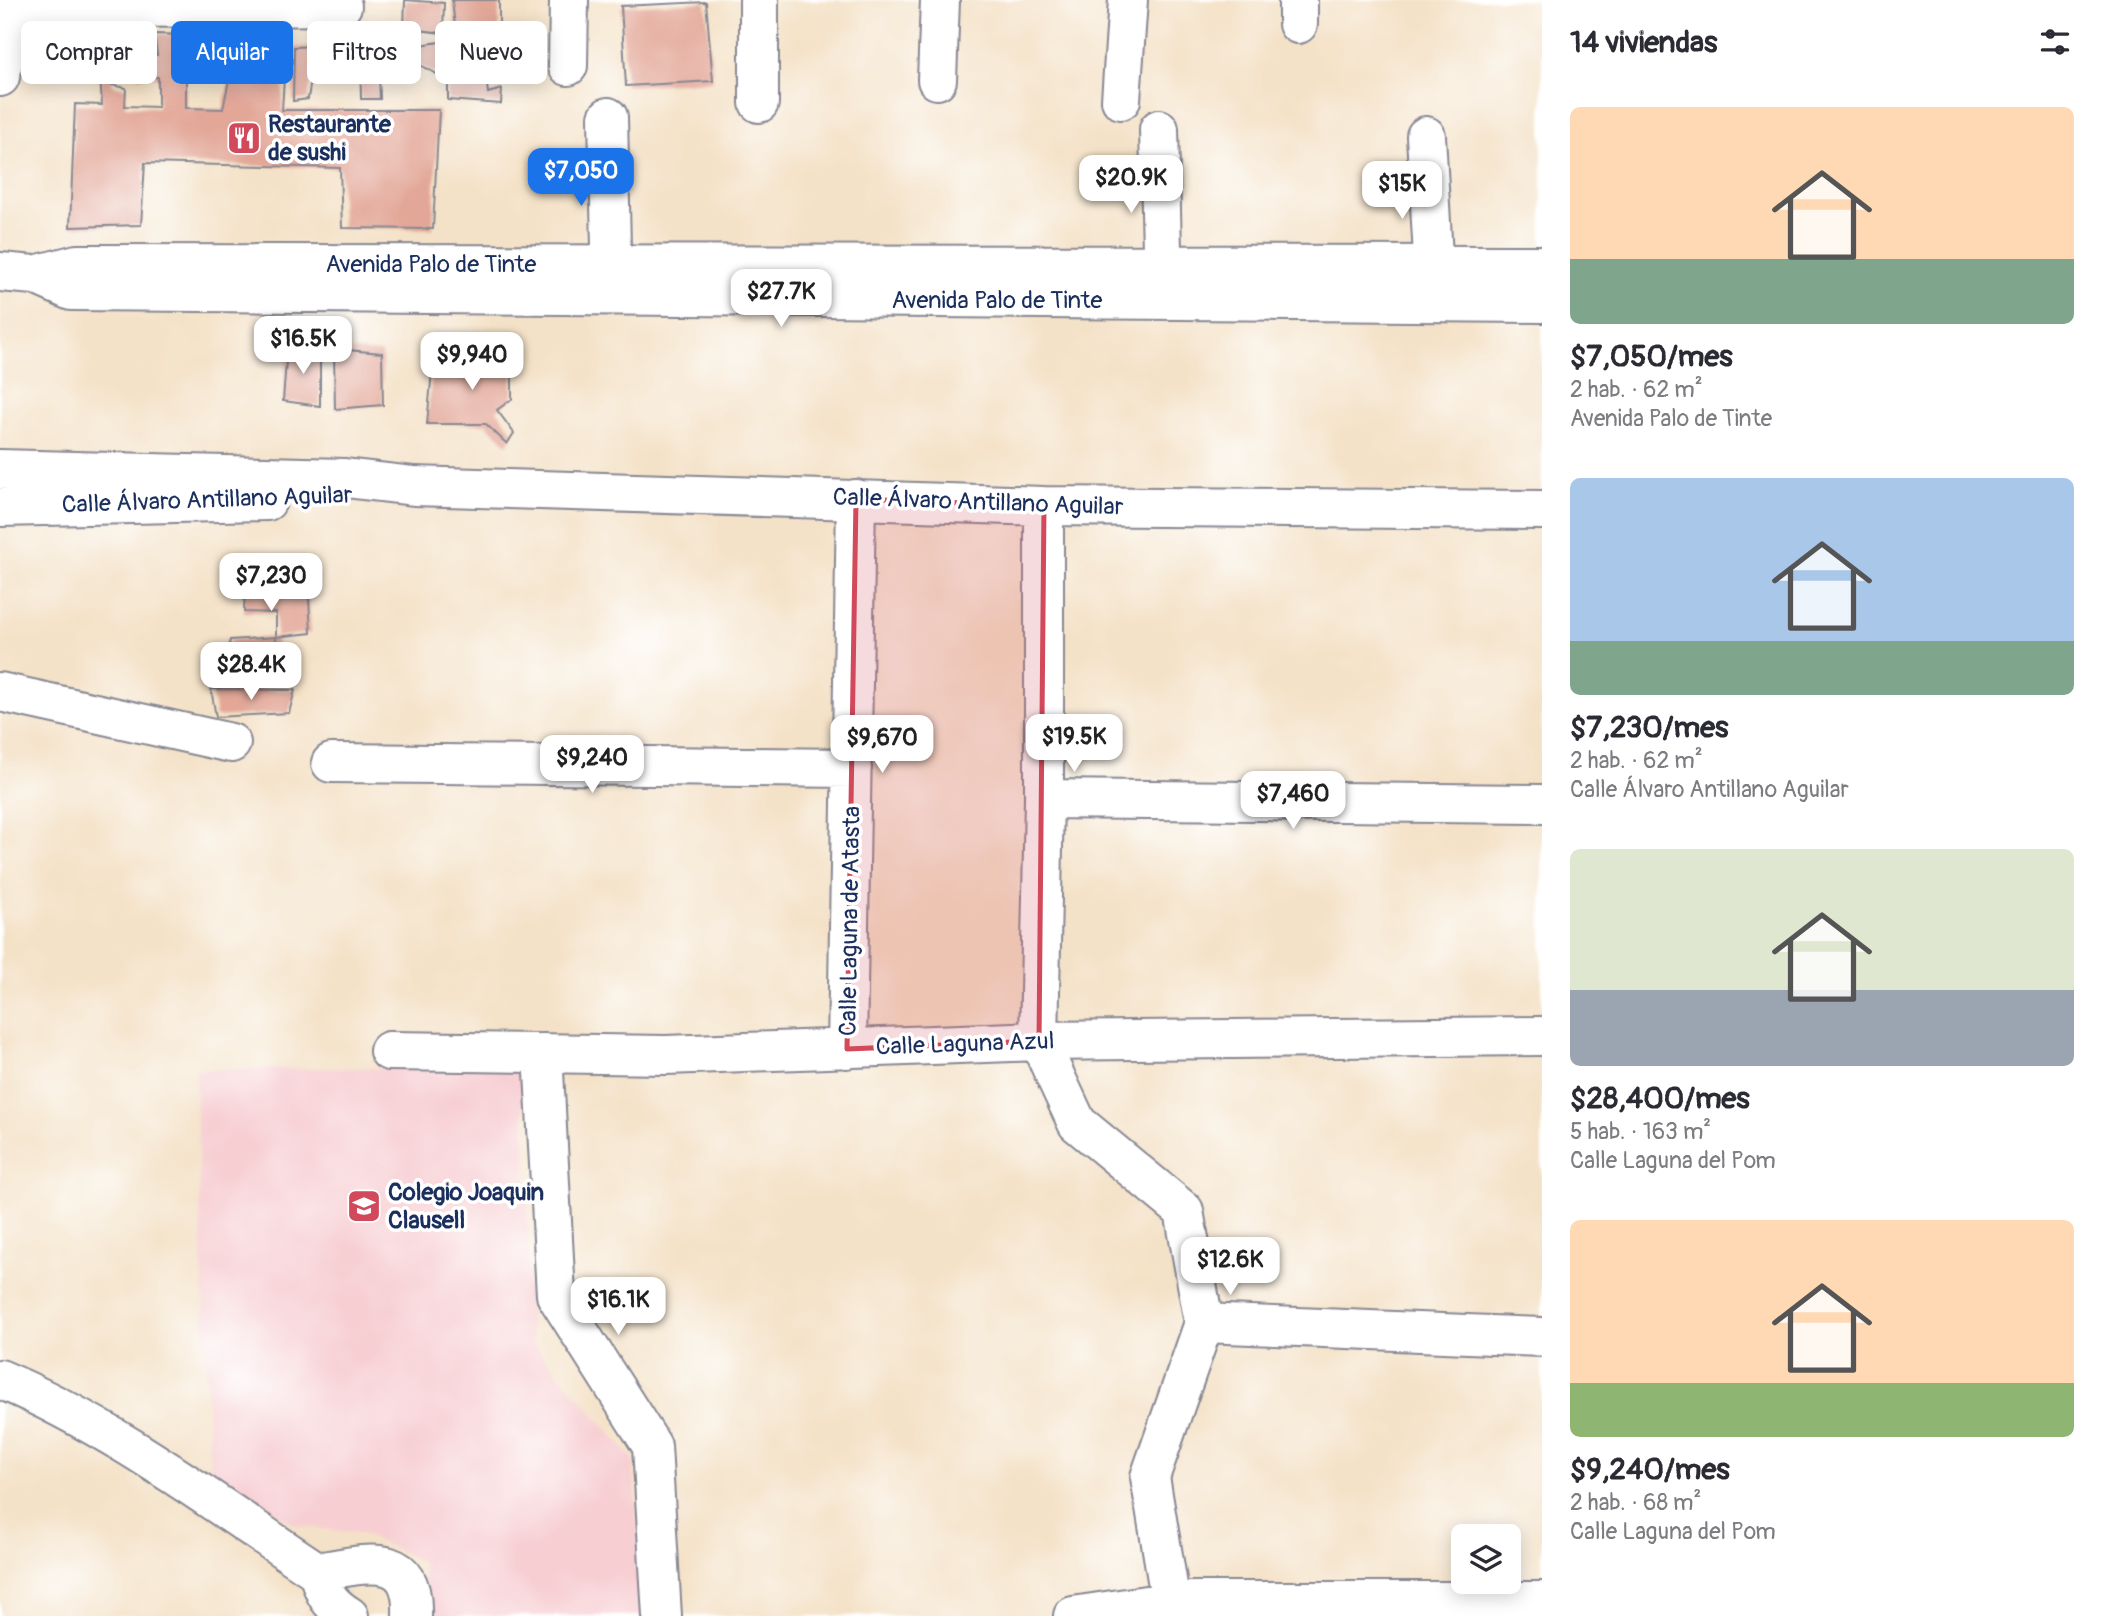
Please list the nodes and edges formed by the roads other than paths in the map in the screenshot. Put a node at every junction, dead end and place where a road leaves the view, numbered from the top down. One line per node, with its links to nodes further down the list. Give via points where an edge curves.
1 (569, 0): 7 (street)
2 (759, 0): 11 (street)
3 (940, 0): 9 (street)
4 (1128, 0): 10 (street)
5 (16, 4): 6 (street); 8 (street)
6 (342, 6)
7 (568, 66)
8 (0, 76)
9 (937, 80)
10 (1121, 100)
11 (759, 103)
12 (608, 117): 18 (street)
13 (1159, 129): 19 (street)
14 (1426, 136): 15 (street)
15 (1434, 265): 16 (street, Avenida Palo de Tinte); 19 (street, Avenida Palo de Tinte); 20 (street)
16 (1542, 265)
17 (18, 274): 18 (street, Avenida Palo de Tinte, via 71,291)
18 (612, 281): 19 (street, Avenida Palo de Tinte)
19 (1163, 283): 20 (street, Avenida Palo de Tinte)
20 (1436, 303): 21 (street, Avenida Palo de Tinte)
21 (1542, 303)
22 (0, 469): 23 (street, Calle Álvaro Antillano Aguilar, via 345,478)
23 (414, 486): 24 (street, Calle Álvaro Antillano Aguilar); 26 (street, Calle Álvaro Antillano Aguilar, via 345,499)
24 (856, 499): 25 (street, Calle Álvaro Antillano Aguilar); 31 (street, Calle Laguna de Atasta)
25 (1044, 506): 27 (street, Calle Álvaro Antillano Aguilar); 32 (street)
26 (0, 507)
27 (1542, 510)
28 (0, 692): 29 (street)
29 (231, 743)
30 (331, 763): 31 (street)
31 (852, 768): 36 (street, Calle Laguna de Atasta)
32 (1044, 799): 33 (street); 35 (street)
33 (1542, 804)
34 (1542, 1036): 35 (street, Calle Laguna Azul)
35 (1039, 1041): 36 (street, Calle Laguna Azul); 39 (street, via 1076,1123 1184,1211)
36 (847, 1049): 38 (street, Calle Laguna Azul, via 666,1055)
37 (389, 1051): 38 (street, Calle Laguna Azul)
38 (543, 1053): 48 (street, via 556,1295 652,1446)
39 (1204, 1323): 40 (street); 44 (street, via 1150,1477)
40 (1542, 1337)
41 (0, 1379): 42 (street, via 109,1434)
42 (318, 1572): 45 (street); 46 (street, via 324,1594); 47 (street, via 368,1564 389,1567 406,1577 413,1593)
43 (1542, 1601): 44 (street)
44 (1173, 1609): 49 (street)
45 (308, 1616)
46 (349, 1616)
47 (412, 1616)
48 (662, 1616)
49 (1073, 1616)

